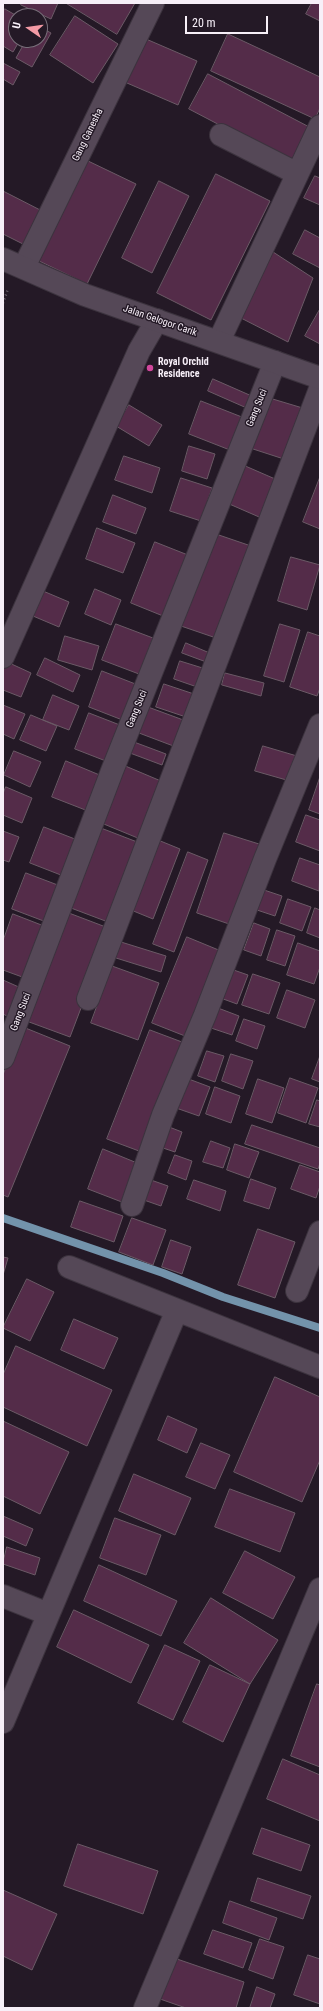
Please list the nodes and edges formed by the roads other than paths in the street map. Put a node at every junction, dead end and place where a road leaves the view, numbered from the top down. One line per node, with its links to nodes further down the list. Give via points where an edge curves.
1 (153, 3): 6 (street, Gang Ganesha)
2 (320, 126): 4 (street)
3 (221, 135): 4 (street)
4 (296, 173): 8 (street)
5 (3, 259): 6 (street, Jalan Gelogor Carik)
6 (24, 267): 7 (street, Jalan Gelogor Carik, via 85,295)
7 (157, 320): 8 (street, Jalan Gelogor Carik); 12 (street, via 139,351)
8 (219, 341): 9 (street, Jalan Gelogor Carik)
9 (275, 362): 10 (street, Jalan Gelogor Carik); 15 (street, Gang Suci, via 112,771)
10 (320, 378)
11 (320, 389): 14 (street)
12 (3, 657)
13 (320, 725): 16 (street, via 163,1115)
14 (88, 1000)
15 (3, 1058)
16 (132, 1205)
17 (320, 1232): 19 (street)
18 (69, 1267): 20 (street)
19 (297, 1291)
20 (177, 1310): 21 (street); 24 (street)
21 (320, 1367)
22 (320, 1589): 26 (street)
23 (3, 1596): 24 (street)
24 (48, 1614): 25 (street)
25 (3, 1722)
26 (145, 2008)

